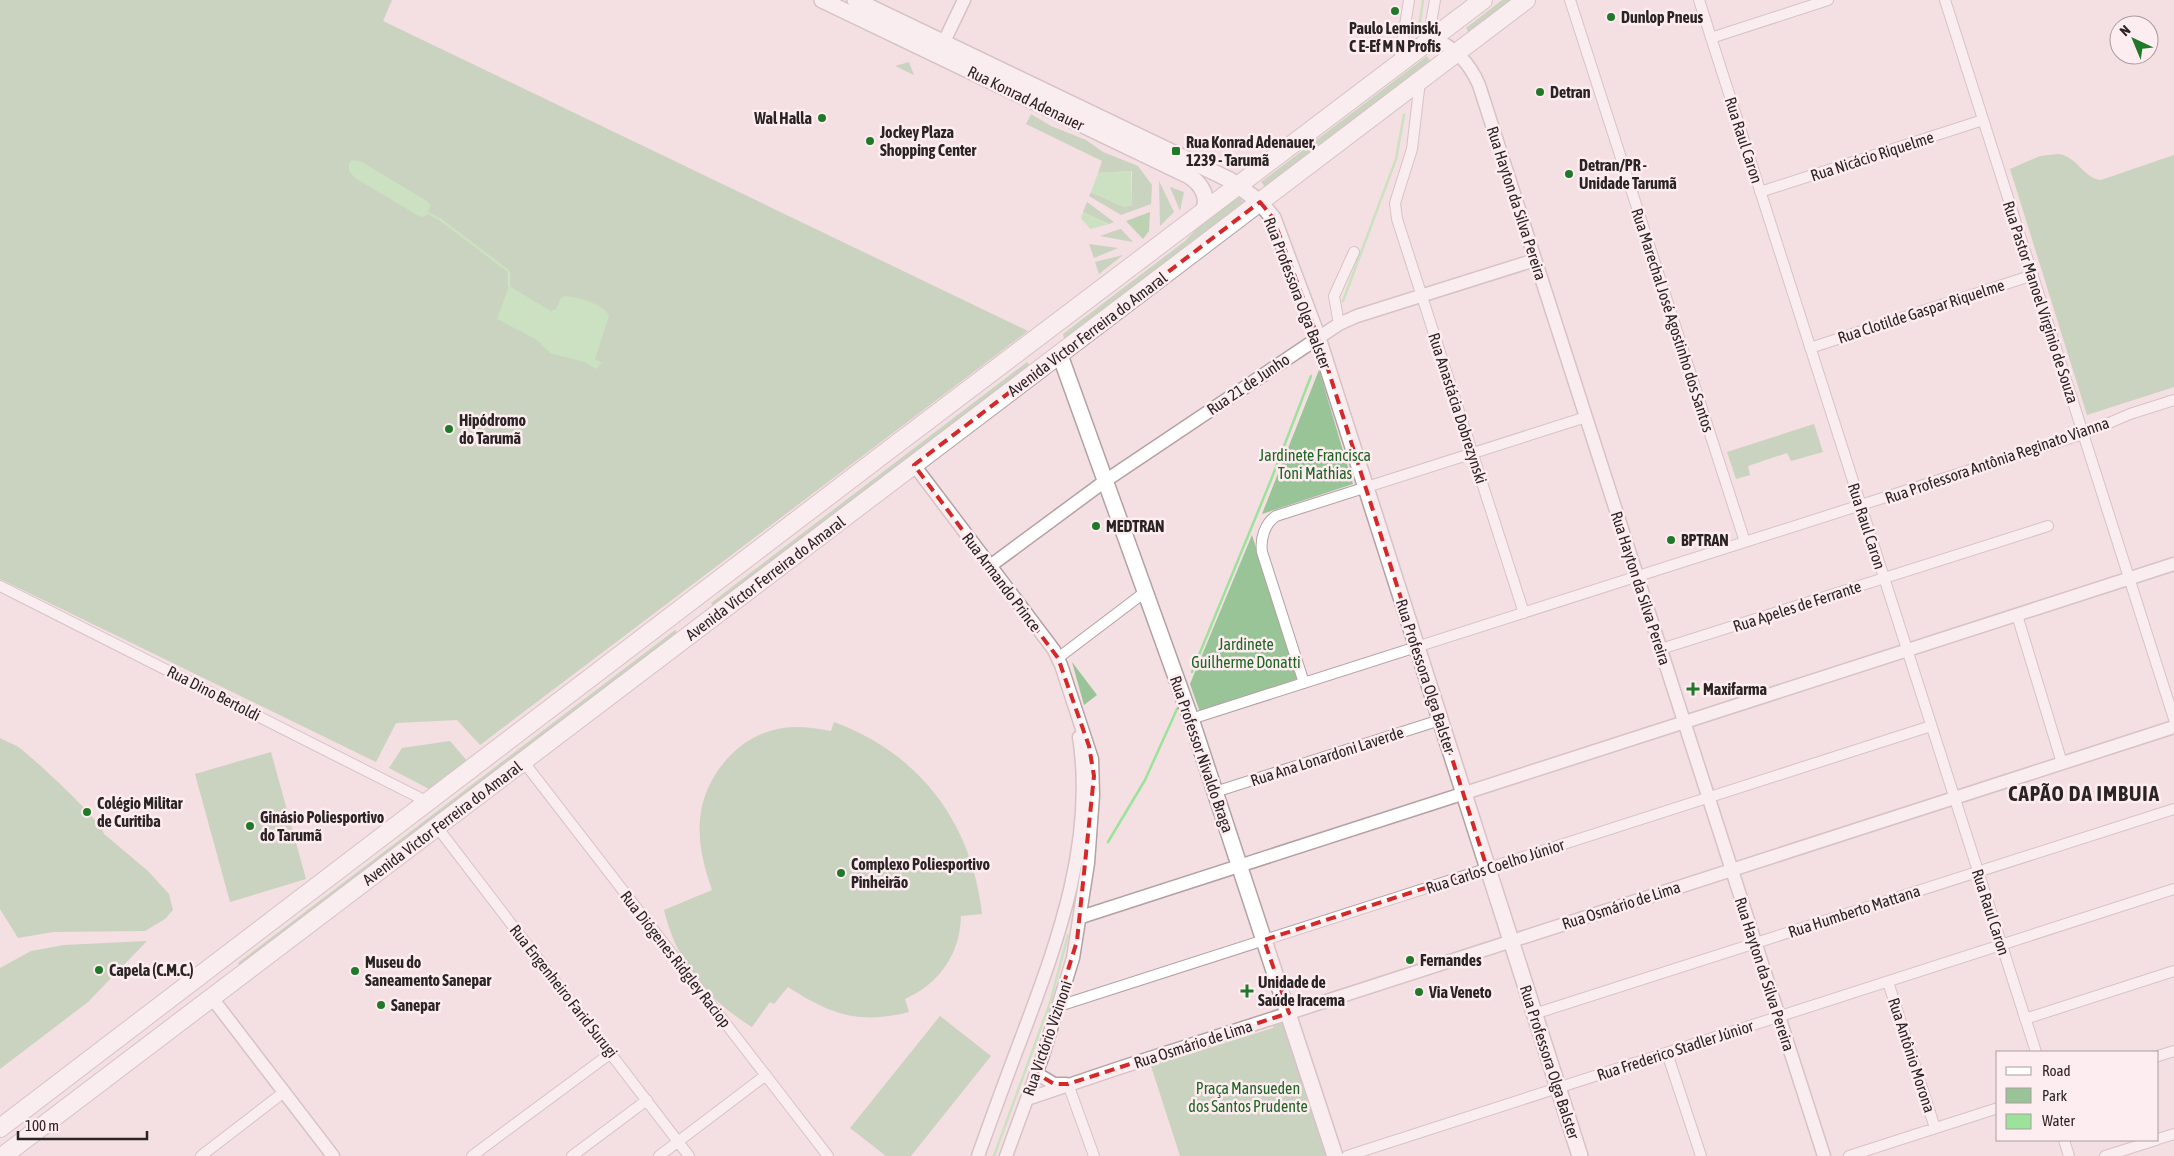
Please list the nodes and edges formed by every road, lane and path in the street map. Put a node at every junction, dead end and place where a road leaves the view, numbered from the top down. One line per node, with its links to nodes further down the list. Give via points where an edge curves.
1 (822, 0): 16 (main road, Rua Konrad Adenauer)
2 (855, 0): 16 (main road, Rua Konrad Adenauer)
3 (964, 0): 16 (street)
4 (1409, 0): 18 (street)
5 (1435, 0): 14 (street, via 1430,29)
6 (1483, 0): 14 (highway, Avenida Victor Ferreira do Amaral)
7 (1526, 0): 17 (highway, Avenida Victor Ferreira do Amaral)
8 (1562, 0): 13 (street, Rua Marechal José Agostinho dos Santos)
9 (1570, 0): 13 (street, Rua Marechal José Agostinho dos Santos)
10 (1698, 0): 15 (street, Rua Raul Caron)
11 (1828, 0): 15 (street)
12 (1945, 0): 20 (street, Rua Pastor Manoel Virgínio de Souza)
13 (1574, 12): 43 (street, Rua Marechal José Agostinho dos Santos)
14 (1433, 38): 17 (street, Rua Hayton da Silva Pereira); 18 (highway, Avenida Victor Ferreira do Amaral)
15 (1711, 38): 22 (street, Rua Raul Caron)
16 (940, 49): 21 (main road, Rua Konrad Adenauer); 24 (main road, Rua Konrad Adenauer, via 1193,179 1205,195)
17 (1457, 53): 19 (highway, Avenida Victor Ferreira do Amaral); 26 (street, Rua Hayton da Silva Pereira, via 1479,85)
18 (1399, 64): 21 (highway, Avenida Victor Ferreira do Amaral)
19 (1420, 81): 23 (highway, Avenida Victor Ferreira do Amaral); 28 (street, Rua Anastácia Dobrezynski, via 1412,149 1395,203)
20 (1983, 120): 22 (street, Rua Nicácio Riquelme); 27 (street, Rua Pastor Manoel Virgínio de Souza)
21 (1238, 185): 23 (main road, Rua Konrad Adenauer); 24 (highway, Avenida Victor Ferreira do Amaral)
22 (1760, 192): 32 (street, Rua Raul Caron)
23 (1260, 202): 31 (main road, Rua Professora Olga Balster, via 1273,218); 33 (highway, Avenida Victor Ferreira do Amaral)
24 (1200, 215): 29 (highway, Avenida Victor Ferreira do Amaral)
25 (1354, 252): 30 (street, via 1334,296)
26 (1535, 260): 28 (street, Rua 21 de Junho); 35 (street, Rua Hayton da Silva Pereira)
27 (2033, 275): 32 (street, Rua Clotilde Gaspar Riquelme); 36 (street, Rua Pastor Manoel Virgínio de Souza)
28 (1421, 295): 30 (street, Rua 21 de Junho); 37 (street, Rua Anastácia Dobrezynski)
29 (1069, 315): 33 (highway, via 1059,332); 51 (highway, Avenida Victor Ferreira do Amaral)
30 (1339, 324): 31 (street, Rua 21 de Junho)
31 (1318, 338): 39 (street, Rua 21 de Junho); 40 (main road, Rua Professora Olga Balster)
32 (1810, 348): 41 (street, Rua Raul Caron)
33 (1060, 354): 38 (highway, Avenida Victor Ferreira do Amaral); 39 (main road, Rua Professor Nivaldo Braga)
34 (2174, 400): 36 (street, Rua Professora Antônia Reginato Vianna)
35 (1586, 418): 37 (street); 46 (street, Rua Hayton da Silva Pereira)
36 (2083, 434): 41 (street, Rua Professora Antônia Reginato Vianna); 48 (street, Rua Pastor Manoel Virgínio de Souza)
37 (1472, 454): 40 (street); 52 (street, Rua Anastácia Dobrezynski)
38 (914, 466): 45 (street, Rua Armando Prince); 55 (highway, Avenida Victor Ferreira do Amaral)
39 (1105, 481): 45 (street, Rua 21 de Junho); 50 (main road, Rua Professor Nivaldo Braga)
40 (1366, 488): 57 (main road, Rua Professora Olga Balster); 61 (street, via 1276,516 1264,534 1262,552)
41 (1860, 505): 43 (street, Rua Professora Antônia Reginato Vianna); 47 (street, Rua Raul Caron)
42 (2048, 526): 47 (street, Rua Apeles de Ferrante)
43 (1745, 542): 46 (street, Rua Professora Antônia Reginato Vianna)
44 (2174, 564): 48 (street)
45 (990, 566): 60 (street, Rua Armando Prince)
46 (1637, 576): 52 (street, Rua Professora Antônia Reginato Vianna); 58 (street, Rua Hayton da Silva Pereira)
47 (1884, 578): 58 (street, Rua Apeles de Ferrante); 59 (street, Rua Raul Caron)
48 (2129, 578): 53 (street); 64 (street, Rua Pastor Manoel Virgínio de Souza)
49 (0, 586): 75 (street, Rua Dino Bertoldi)
50 (1145, 592): 60 (street); 63 (main road, Rua Professor Nivaldo Braga)
51 (696, 597): 54 (highway, Avenida Victor Ferreira do Amaral); 55 (highway, via 698,613)
52 (1524, 613): 57 (street, Rua Professora Antônia Reginato Vianna)
53 (2017, 615): 59 (street); 70 (street)
54 (670, 617): 56 (highway, via 685,623 688,630); 75 (highway, Avenida Victor Ferreira do Amaral)
55 (712, 618): 56 (highway, Avenida Victor Ferreira do Amaral)
56 (686, 638): 69 (highway, Avenida Victor Ferreira do Amaral)
57 (1417, 647): 61 (street, Rua Professora Antônia Reginato Vianna); 65 (main road, Rua Professora Olga Balster)
58 (1661, 650): 66 (street, Rua Hayton da Silva Pereira)
59 (1907, 650): 66 (street); 67 (street, Rua Raul Caron)
60 (1058, 658): 62 (street, Rua Armando Prince)
61 (1304, 683): 63 (street, Rua Professora Antônia Reginato Vianna)
62 (1075, 707): 83 (street, Rua Armando Prince, via 1089,746 1094,776); 84 (street, Rua Armando Prince, via 1083,785 1073,878)
63 (1191, 719): 71 (main road, Rua Professor Nivaldo Braga)
64 (2174, 719)
65 (1440, 720): 71 (street, Rua Ana Lonardoni Laverde); 72 (main road, Rua Professora Olga Balster)
66 (1684, 722): 72 (street); 73 (street, Rua Hayton da Silva Pereira)
67 (1931, 726): 73 (street, Rua Carlos Coelho Júnior); 74 (street, Rua Raul Caron)
68 (2174, 727): 70 (street, Rua Osmário de Lima)
69 (523, 762): 77 (highway, Avenida Victor Ferreira do Amaral); 107 (street, Rua Diógenes Ridgley Raciop)
70 (2062, 763): 74 (street, Rua Osmário de Lima)
71 (1215, 792): 78 (main road, Rua Professor Nivaldo Braga)
72 (1464, 794): 78 (street); 79 (main road, Rua Professora Olga Balster)
73 (1708, 797): 79 (street, Rua Carlos Coelho Júnior); 80 (street, Rua Hayton da Silva Pereira)
74 (1954, 798): 80 (street, Rua Osmário de Lima); 81 (street, Rua Raul Caron)
75 (428, 802): 92 (highway, Avenida Victor Ferreira do Amaral)
76 (2174, 809): 81 (street, Rua Humberto Mattana)
77 (437, 827): 91 (highway, Avenida Victor Ferreira do Amaral); 103 (street, Rua Engenheiro Farid Surugi)
78 (1240, 866): 83 (street); 85 (main road, Rua Professor Nivaldo Braga)
79 (1487, 868): 85 (street, Rua Carlos Coelho Júnior); 86 (main road, Rua Professora Olga Balster)
80 (1732, 870): 86 (street, Rua Osmário de Lima); 87 (street, Rua Hayton da Silva Pereira)
81 (1978, 872): 87 (street, Rua Humberto Mattana); 88 (street, Rua Raul Caron)
82 (2174, 889): 88 (street, Rua Frederico Stadler Júnior)
83 (1081, 917): 93 (street, Rua Victório Vizinoni, via 1074,958)
84 (1062, 924): 122 (street, Rua Victório Vizinoni)
85 (1264, 940): 93 (street, Rua Carlos Coelho Júnior); 94 (main road, Rua Professor Nivaldo Braga)
86 (1511, 941): 94 (street, Rua Osmário de Lima); 95 (main road, Rua Professora Olga Balster)
87 (1756, 943): 95 (street, Rua Humberto Mattana); 96 (street, Rua Hayton da Silva Pereira)
88 (2001, 945): 90 (street, Rua Frederico Stadler Júnior); 97 (street, Rua Raul Caron)
89 (2174, 971): 97 (street)
90 (1888, 982): 96 (street, Rua Frederico Stadler Júnior); 115 (street, Rua Antônio Morona)
91 (212, 998): 98 (highway, Avenida Victor Ferreira do Amaral); 110 (street)
92 (161, 1005): 98 (highway, via 162,1020); 99 (highway, Avenida Victor Ferreira do Amaral)
93 (1059, 1006): 106 (street, Rua Victório Vizinoni)
94 (1289, 1013): 108 (street, Rua Osmário de Lima); 134 (main road, Rua Professor Nivaldo Braga)
95 (1534, 1014): 109 (main road, Rua Professora Olga Balster)
96 (1779, 1017): 104 (street, Rua Frederico Stadler Júnior); 138 (street, Rua Hayton da Silva Pereira)
97 (2025, 1019): 101 (street, Rua Raul Caron)
98 (175, 1026): 100 (highway, Avenida Victor Ferreira do Amaral)
99 (131, 1028): 100 (highway, via 141,1029 146,1034); 114 (highway, Avenida Victor Ferreira do Amaral)
100 (146, 1047): 121 (highway, Avenida Victor Ferreira do Amaral)
101 (2036, 1051)
102 (2174, 1051): 105 (street)
103 (611, 1053): 112 (street, Rua Engenheiro Farid Surugi); 126 (street)
104 (1667, 1053): 109 (street, Rua Frederico Stadler Júnior); 137 (street)
105 (2159, 1056)
106 (1036, 1073): 108 (street, via 1054,1084); 111 (street, Rua Victório Vizinoni)
107 (766, 1075): 120 (street); 130 (street, Rua Diógenes Ridgley Raciop)
108 (1068, 1084): 111 (street, Rua Osmário de Lima); 133 (street)
109 (1558, 1088): 135 (street, Rua Frederico Stadler Júnior); 136 (main road, Rua Professora Olga Balster)
110 (284, 1092): 124 (street); 125 (street)
111 (1027, 1099): 132 (street, Rua Victório Vizinoni)
112 (647, 1100): 120 (street, Rua Engenheiro Farid Surugi); 127 (street)
113 (1996, 1109): 115 (street)
114 (0, 1128)
115 (1935, 1128): 139 (street)
116 (2174, 1134): 117 (street)
117 (2159, 1138)
118 (2064, 1141): 140 (street)
119 (2151, 1141): 141 (street)
120 (678, 1142): 128 (street); 129 (street, Rua Engenheiro Farid Surugi)
121 (21, 1151): 123 (highway, Avenida Victor Ferreira do Amaral)
122 (980, 1151): 131 (street)
123 (3, 1156)
124 (201, 1156)
125 (333, 1156)
126 (472, 1156)
127 (572, 1156)
128 (659, 1156)
129 (689, 1156)
130 (828, 1156)
131 (970, 1156)
132 (1006, 1156)
133 (1094, 1156)
134 (1335, 1156)
135 (1347, 1156)
136 (1580, 1156)
137 (1700, 1156)
138 (1824, 1156)
139 (1849, 1156)
140 (2069, 1156)
141 (2105, 1156)

